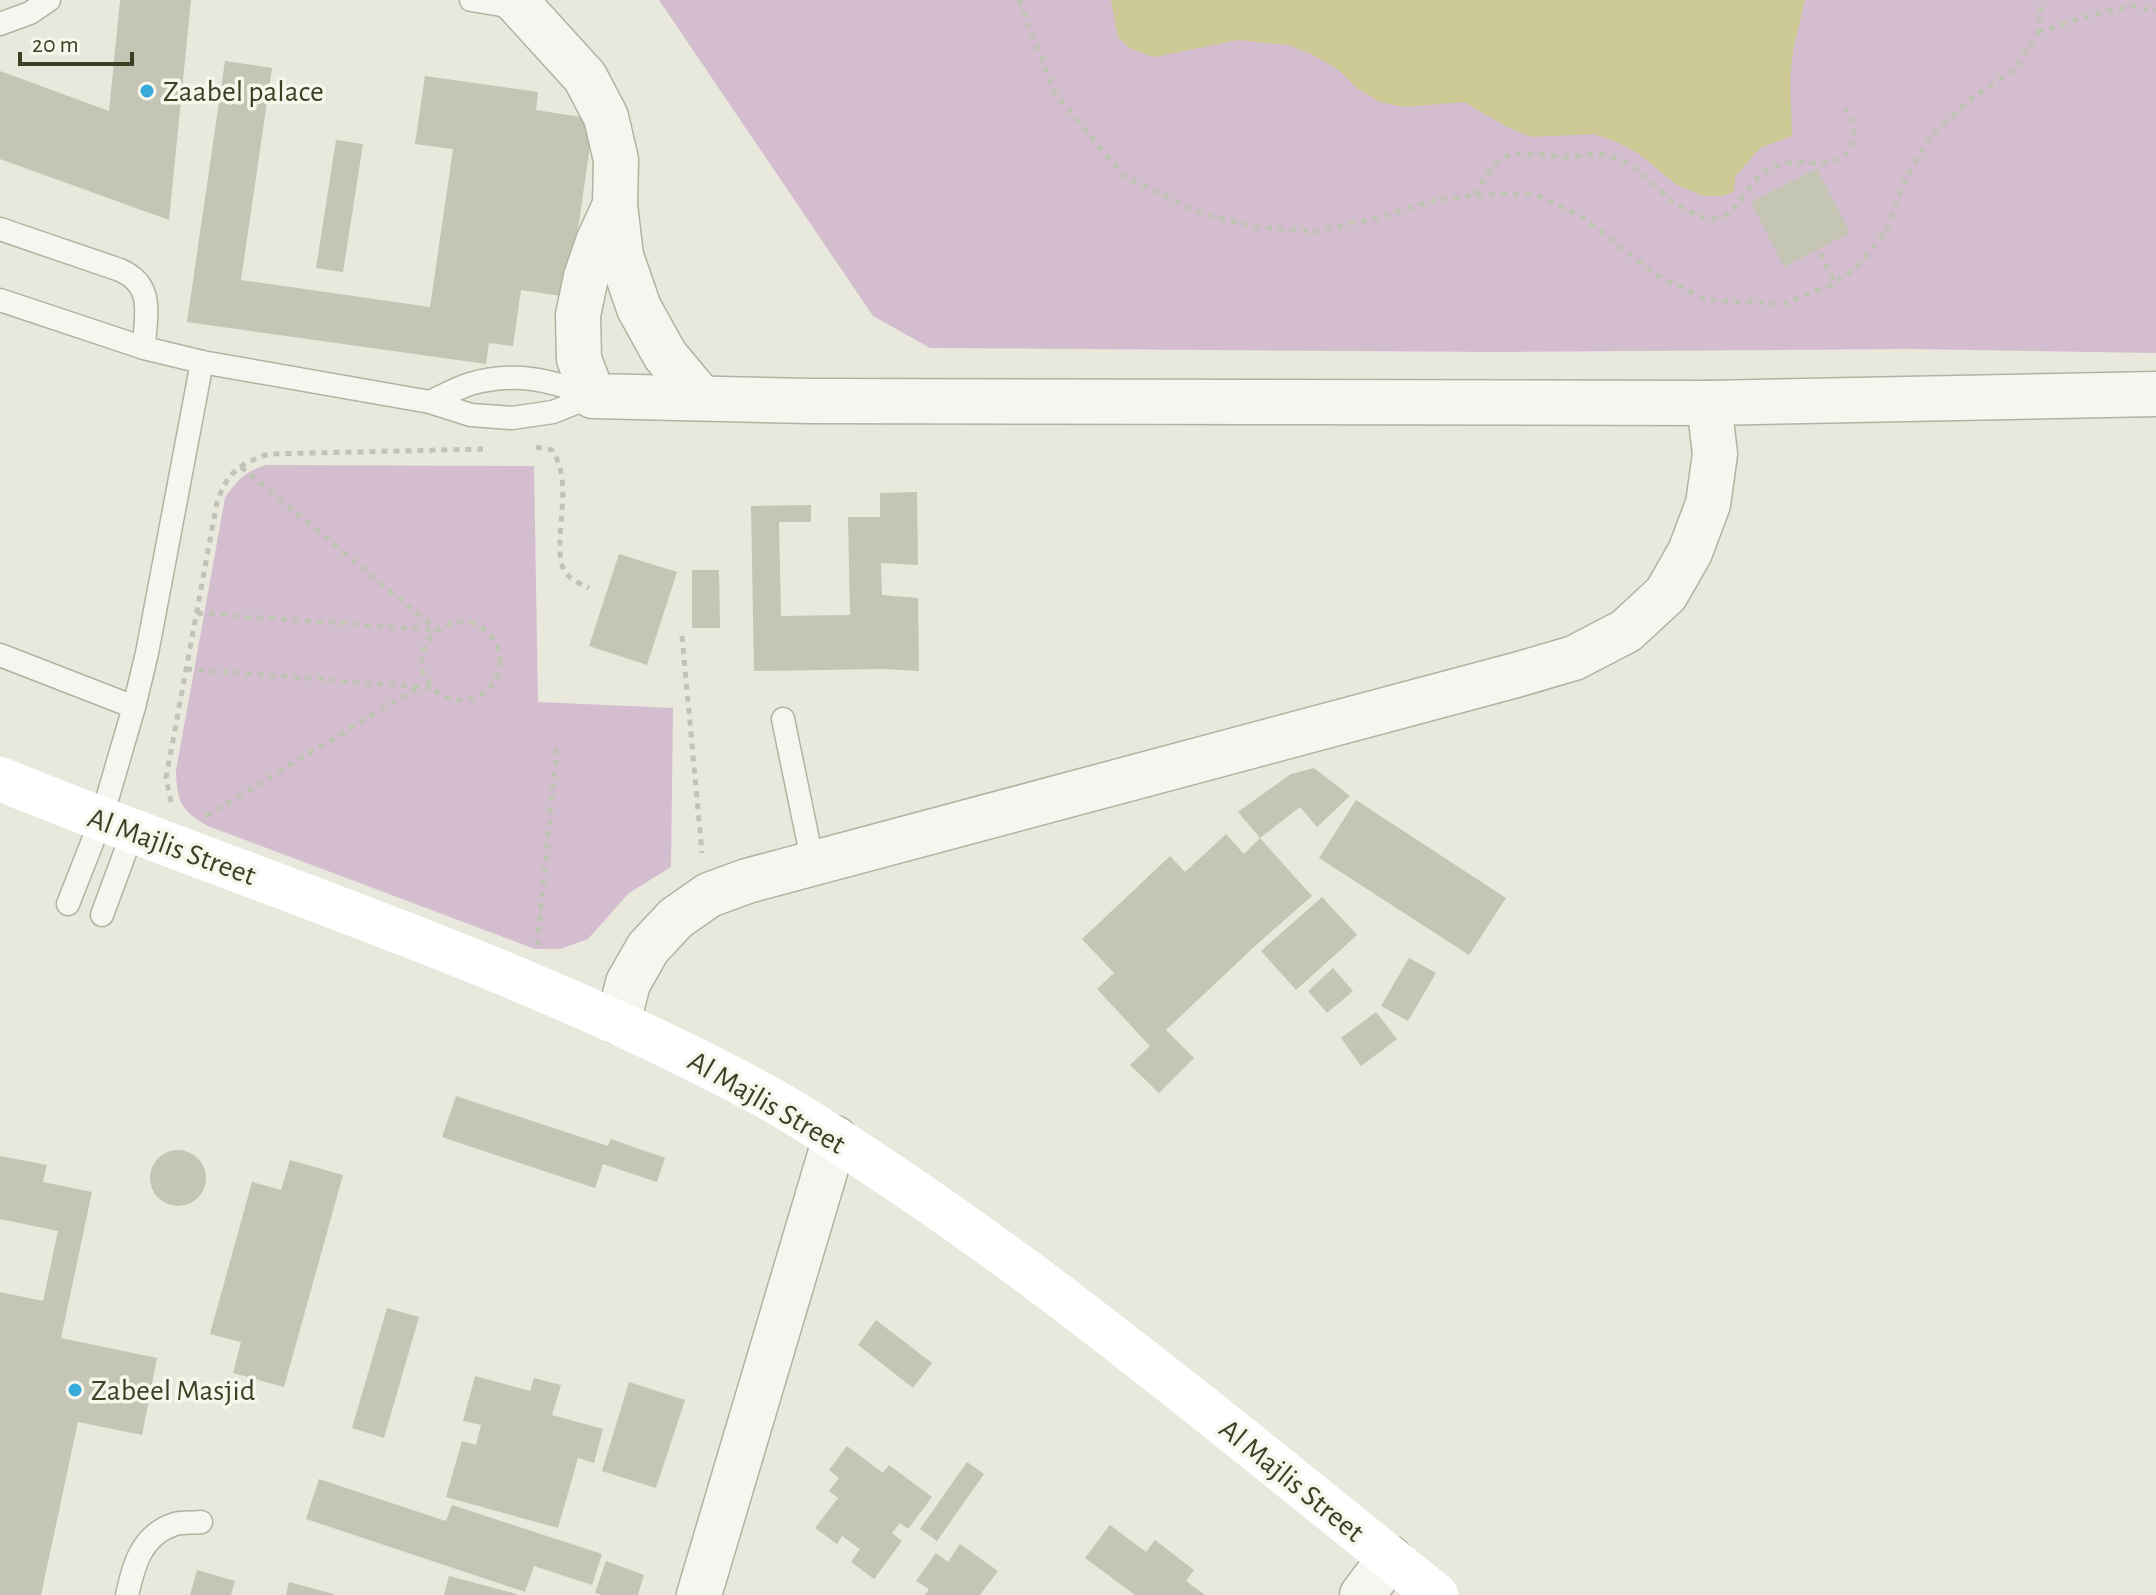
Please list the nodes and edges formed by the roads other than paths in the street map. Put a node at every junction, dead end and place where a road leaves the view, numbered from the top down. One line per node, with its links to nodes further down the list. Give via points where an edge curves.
1 (49, 0): 4 (lane)
2 (471, 0): 3 (lane)
3 (518, 4): 5 (street, via 585,77 606,117 616,160)
4 (0, 24)
5 (615, 205): 11 (street, via 586,277 578,315 579,359); 12 (street, via 621,256 639,308 665,355)
6 (0, 229): 8 (lane, via 134,278 146,300)
7 (0, 300): 8 (lane)
8 (144, 348): 9 (lane)
9 (202, 362): 13 (lane); 16 (lane)
10 (2156, 394): 14 (street)
11 (593, 396): 12 (street); 13 (lane, via 553,412 512,418 471,415); 13 (lane, via 554,382 511,377 469,384)
12 (700, 397): 14 (street)
13 (430, 402)
14 (1709, 403): 20 (street, via 1715,454 1708,504 1690,552 1666,594 1626,631 1574,658)
15 (0, 655): 16 (lane)
16 (134, 707): 19 (lane)
17 (783, 719): 20 (lane)
18 (0, 779): 19 (street, Al Majlis Street)
19 (117, 826): 21 (lane); 22 (lane); 23 (street, Al Majlis Street, via 439,947)
20 (813, 864): 23 (street, via 709,895 676,918 648,948 628,983)
21 (68, 904)
22 (102, 915)
23 (618, 1022): 24 (street, Al Majlis Street)
24 (835, 1138): 26 (street, Al Majlis Street, via 1088,1318); 28 (street)
25 (201, 1522): 27 (lane, via 175,1524 153,1536 137,1556)
26 (1390, 1558): 29 (street); 30 (street, Al Majlis Street)
27 (127, 1595)
28 (699, 1595)
29 (1362, 1595)
30 (1436, 1595)

